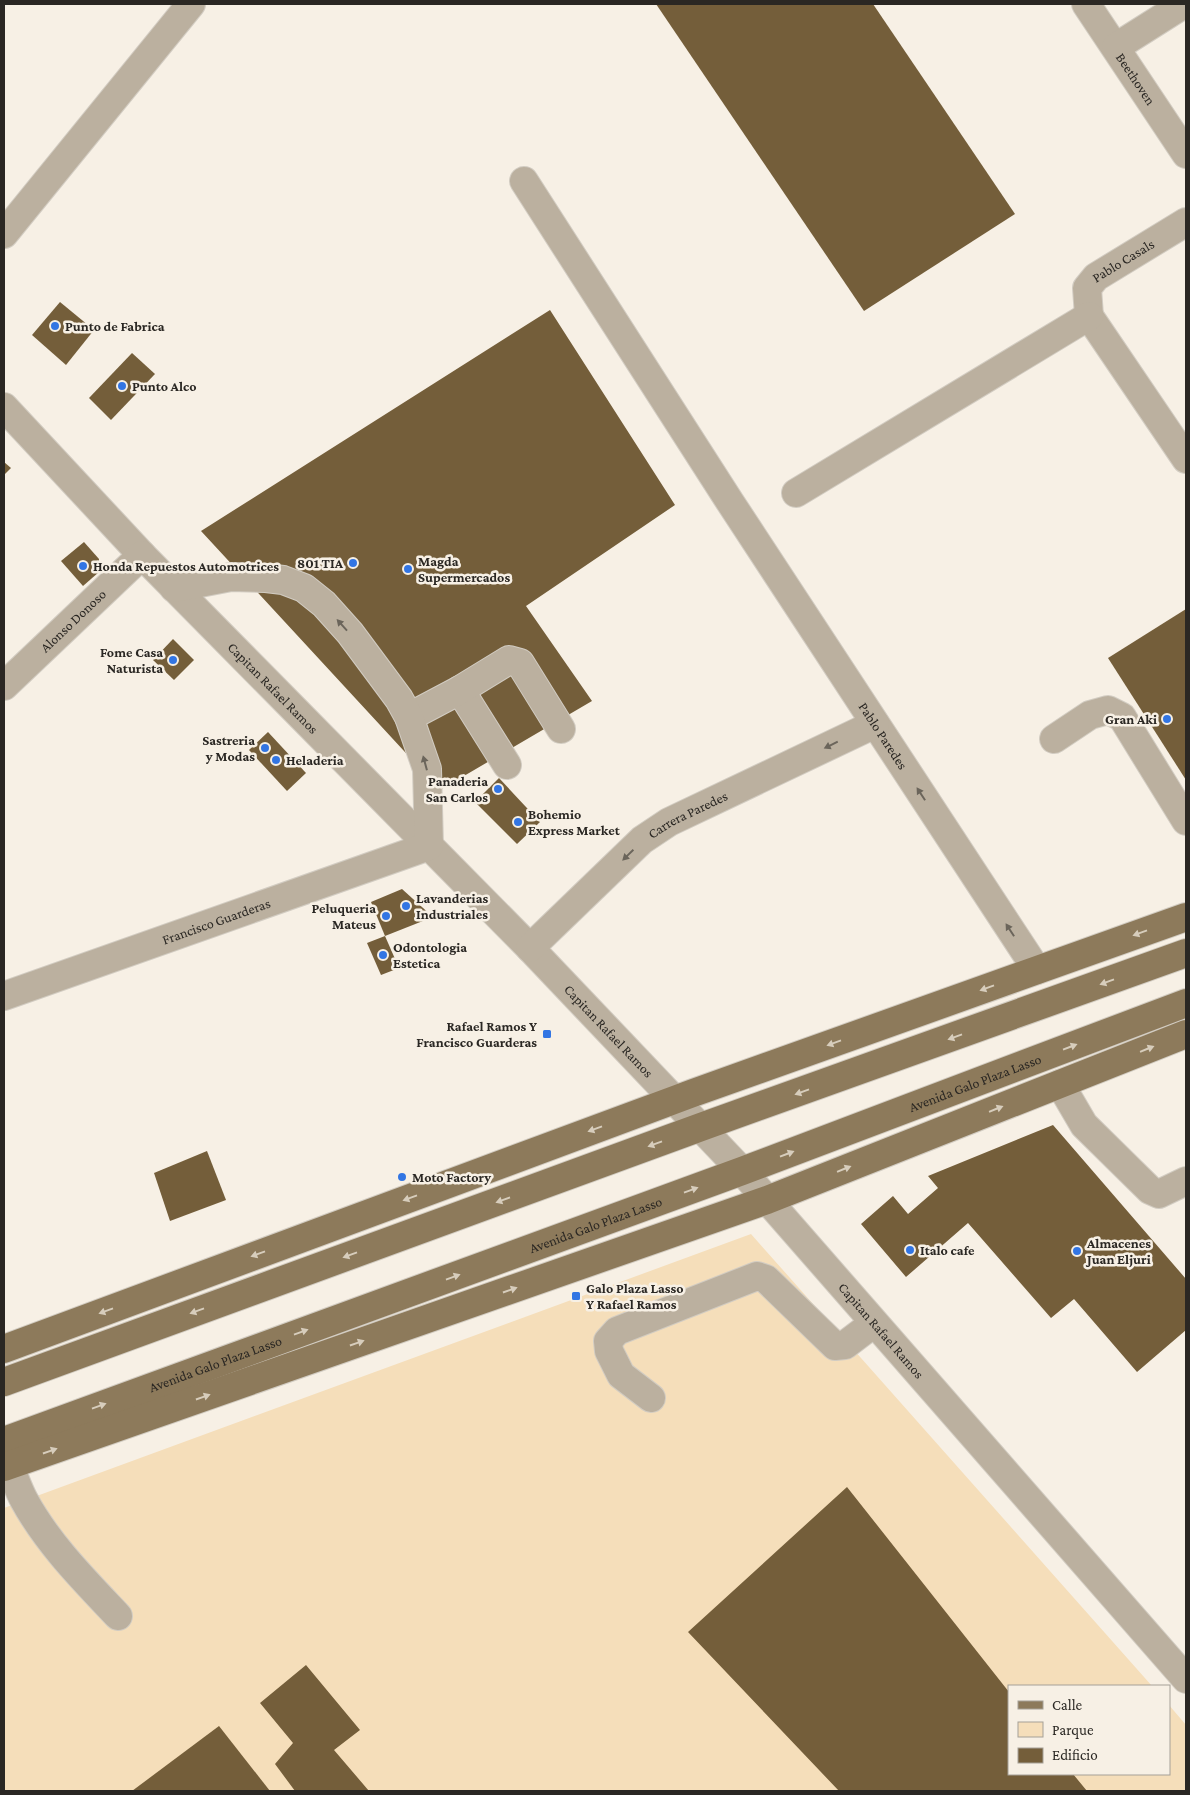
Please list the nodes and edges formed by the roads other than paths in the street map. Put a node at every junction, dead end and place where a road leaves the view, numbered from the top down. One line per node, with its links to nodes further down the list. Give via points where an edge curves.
1 (191, 4): 8 (street)
2 (1086, 4): 4 (street, Beethoven)
3 (1184, 4): 4 (street)
4 (1116, 47): 5 (street, Beethoven)
5 (1186, 154)
6 (524, 181): 18 (street, Pablo Paredes)
7 (1186, 222): 9 (street, Pablo Casals, via 1096,277 1087,288)
8 (4, 234)
9 (1089, 316): 11 (street); 12 (street)
10 (4, 407): 13 (street, Capitan Rafael Ramos)
11 (1186, 459)
12 (796, 493)
13 (142, 555): 14 (street, Capitan Rafael Ramos); 15 (street, Alonso Donoso)
14 (174, 588): 17 (street, one-way to 14, via 350,633 324,604 304,588 284,580 231,577); 23 (street, Capitan Rafael Ramos)
15 (4, 686)
16 (460, 690): 17 (street); 19 (street, via 514,660 520,664); 21 (street)
17 (409, 717): 23 (street, one-way to 17, via 427,769)
18 (875, 724): 25 (street, Carrera Paredes, one-way to 25, via 669,822 642,840); 27 (street, Pablo Paredes, one-way to 18)
19 (562, 729)
20 (1054, 738): 22 (street, via 1090,715 1108,710 1122,717)
21 (507, 765)
22 (1186, 821)
23 (430, 846): 25 (street, Capitan Rafael Ramos); 28 (street, Francisco Guarderas)
24 (1186, 917): 27 (main road, one-way to 27)
25 (530, 948): 32 (street, Capitan Rafael Ramos)
26 (1186, 953): 33 (main road, one-way to 33)
27 (1037, 970): 32 (main road, one-way to 32)
28 (4, 996)
29 (1186, 1003): 34 (main road, Avenida Galo Plaza Lasso, one-way to 29)
30 (1186, 1034): 31 (main road, Avenida Galo Plaza Lasso, one-way to 30)
31 (1060, 1084): 35 (street, via 1084,1126 1150,1190 1159,1194); 36 (main road, Avenida Galo Plaza Lasso, one-way to 31)
32 (674, 1100): 33 (street, Capitan Rafael Ramos); 38 (main road, one-way to 38)
33 (701, 1128): 34 (street, Capitan Rafael Ramos); 39 (main road, one-way to 39)
34 (742, 1171): 36 (street, Capitan Rafael Ramos); 41 (main road, Avenida Galo Plaza Lasso, one-way to 34)
35 (1186, 1181)
36 (767, 1200): 37 (street, Capitan Rafael Ramos); 41 (main road, Avenida Galo Plaza Lasso, one-way to 36)
37 (874, 1323): 40 (street, via 845,1345 835,1346 766,1279 757,1276 616,1331 608,1341 609,1351 621,1375); 43 (street, Capitan Rafael Ramos)
38 (4, 1349)
39 (4, 1382)
40 (651, 1398)
41 (6, 1458): 42 (street, via 24,1500 53,1544)
42 (118, 1616)
43 (1186, 1679)

